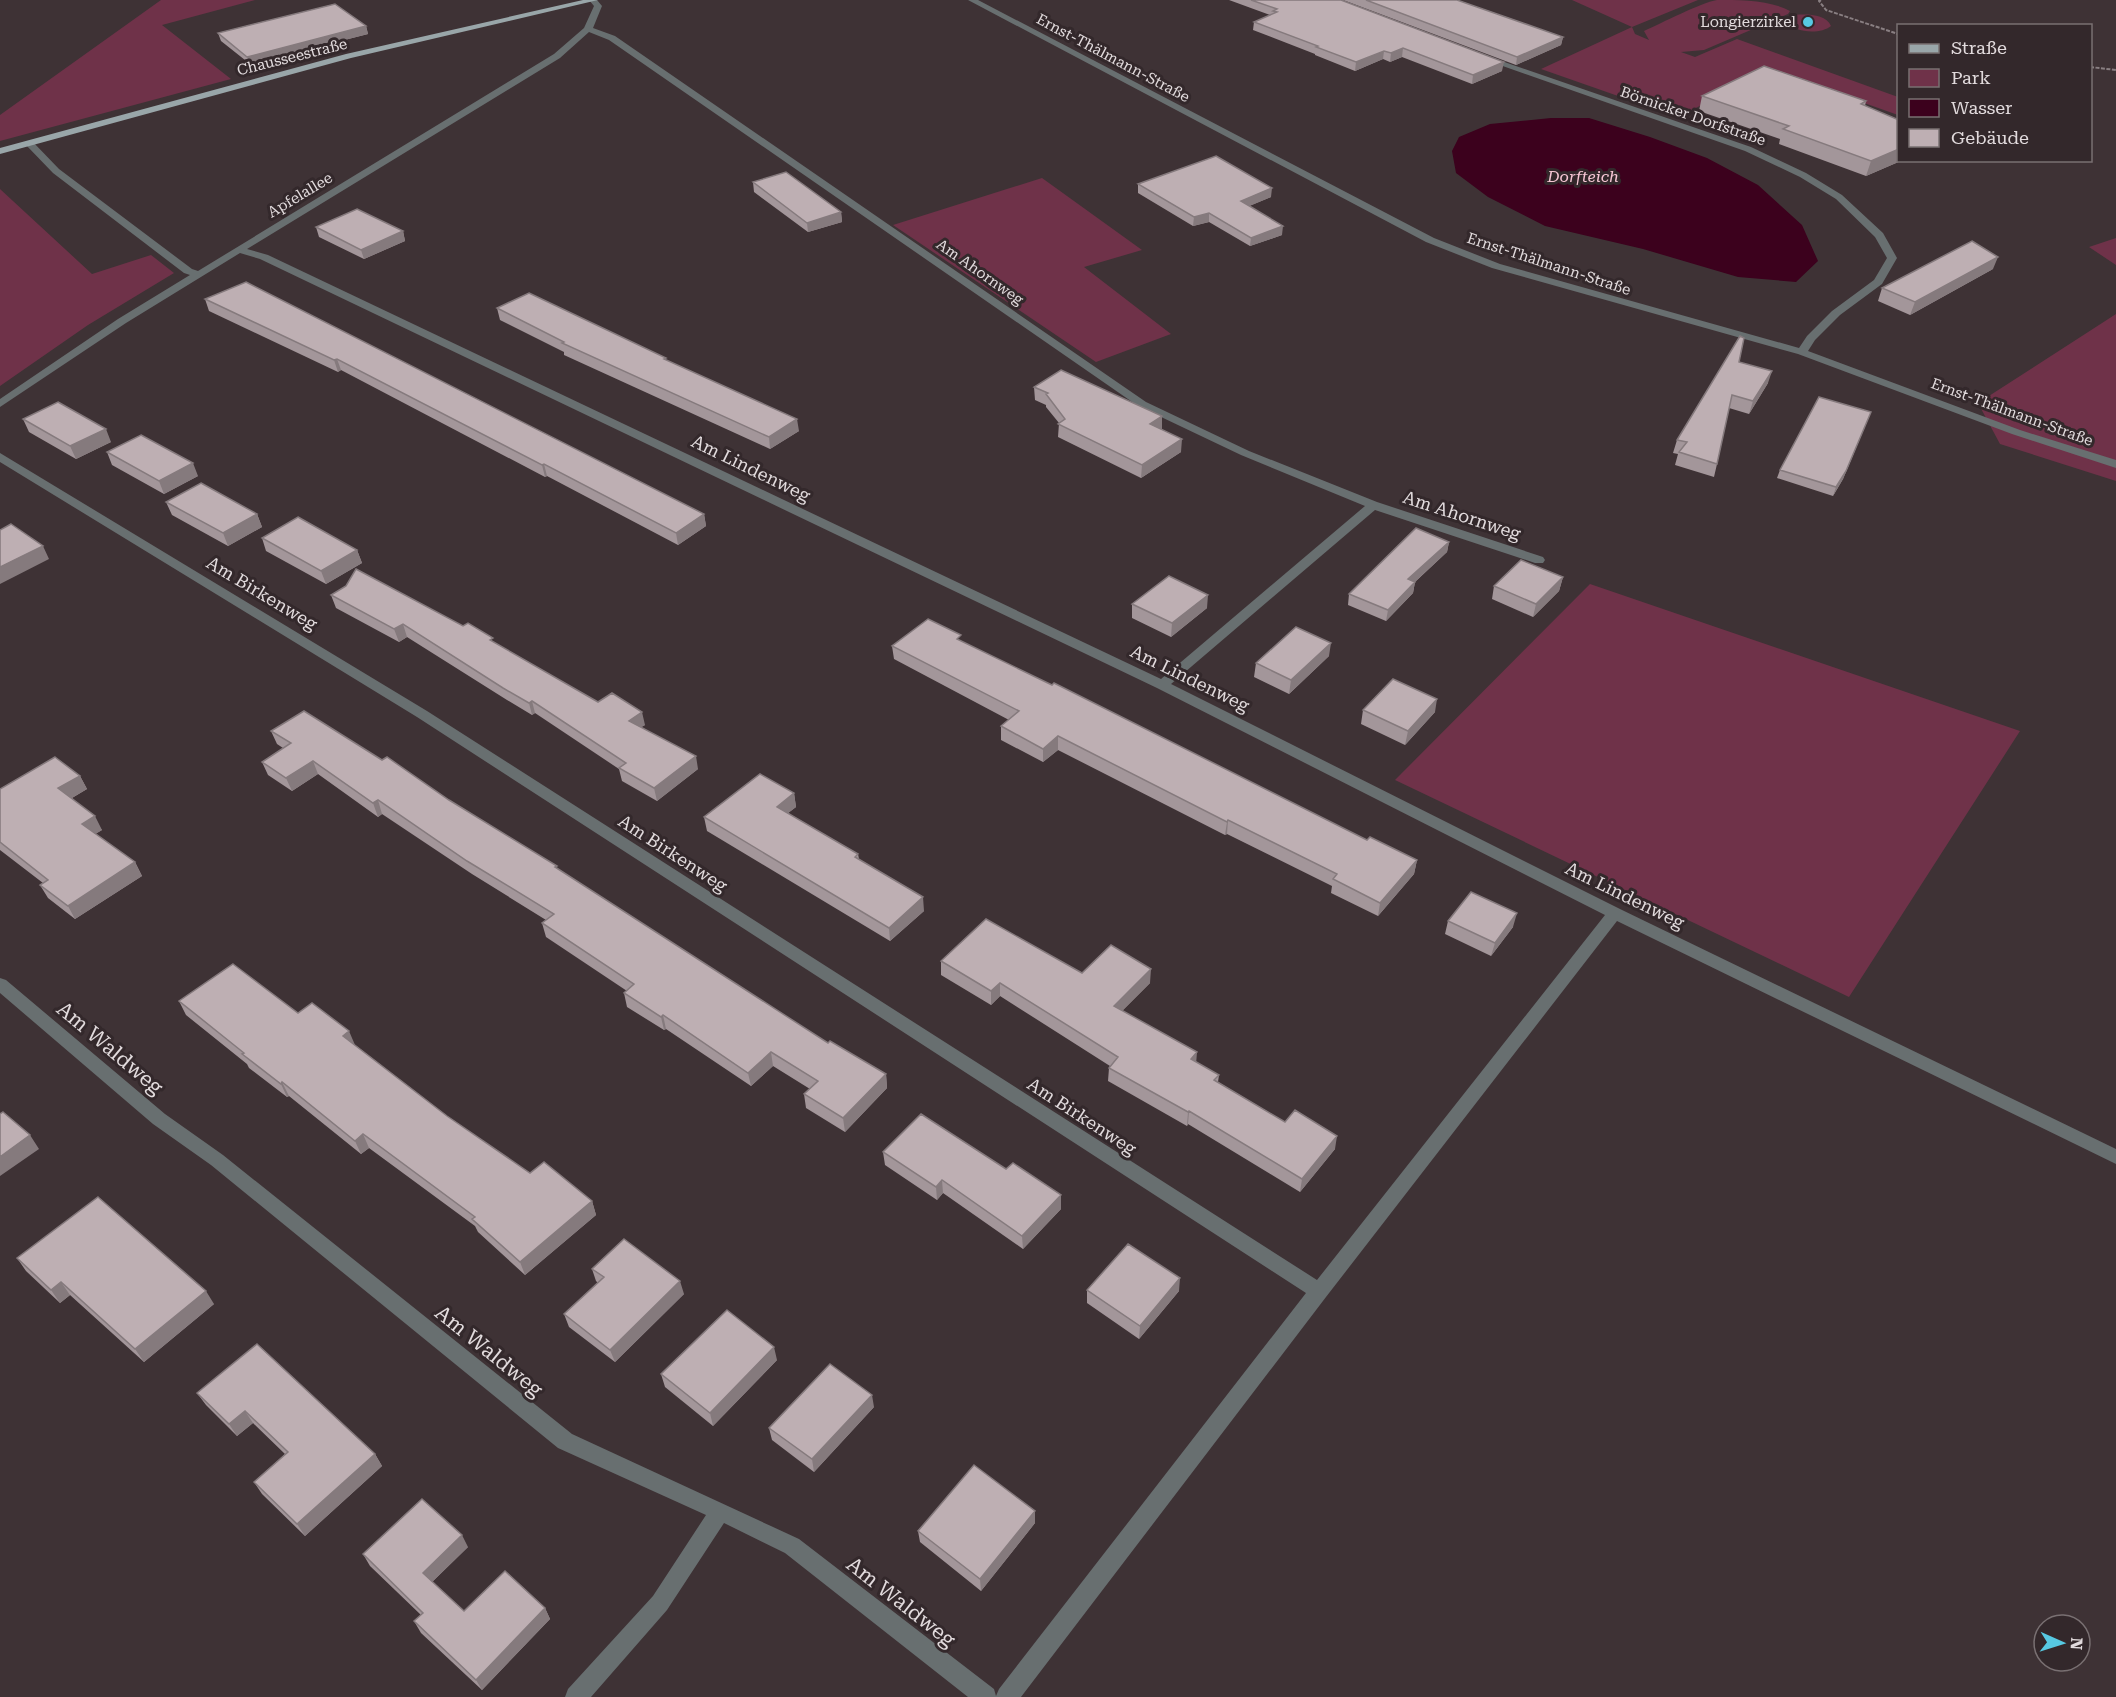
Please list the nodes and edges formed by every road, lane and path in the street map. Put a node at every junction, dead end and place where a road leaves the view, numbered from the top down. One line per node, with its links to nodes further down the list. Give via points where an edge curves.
1 (594, 0): 4 (street, via 598,6); 9 (main road, Chausseestraße, via 349,56)
2 (972, 0): 13 (street, Ernst-Thälmann-Straße, via 1430,240 1496,266)
3 (1821, 0): 5 (path, via 1826,10)
4 (588, 30): 11 (street, Apfelallee, via 557,56); 17 (street, Am Ahornweg, via 612,38 1142,404 1245,453)
5 (1897, 33)
6 (1470, 52): 13 (street, Börnicker Dorfstraße, via 1748,149 1839,197 1879,235 1892,258 1878,282 1836,313)
7 (2092, 68): 8 (path)
8 (2116, 70)
9 (29, 143): 10 (main road, Chausseestraße); 12 (street, via 56,171 188,271)
10 (0, 151)
11 (239, 249): 12 (street, Apfelallee); 19 (street, Am Lindenweg, via 264,257)
12 (198, 274): 14 (street, Apfelallee)
13 (1802, 352): 16 (street, Ernst-Thälmann-Straße)
14 (0, 404)
15 (0, 457): 23 (street, Am Birkenweg, via 422,714)
16 (2116, 465)
17 (1373, 505): 18 (street, Am Ahornweg); 19 (street)
18 (1539, 560)
19 (1162, 685): 20 (street, Am Lindenweg)
20 (1615, 913): 22 (street, Am Lindenweg); 23 (street)
21 (0, 984): 24 (street, Am Waldweg, via 159,1119 217,1160 565,1441)
22 (2116, 1157)
23 (1319, 1291): 27 (street)
24 (720, 1510): 25 (street, via 660,1603); 26 (street, Am Waldweg, via 792,1546)
25 (576, 1697)
26 (986, 1697)
27 (1007, 1697)

